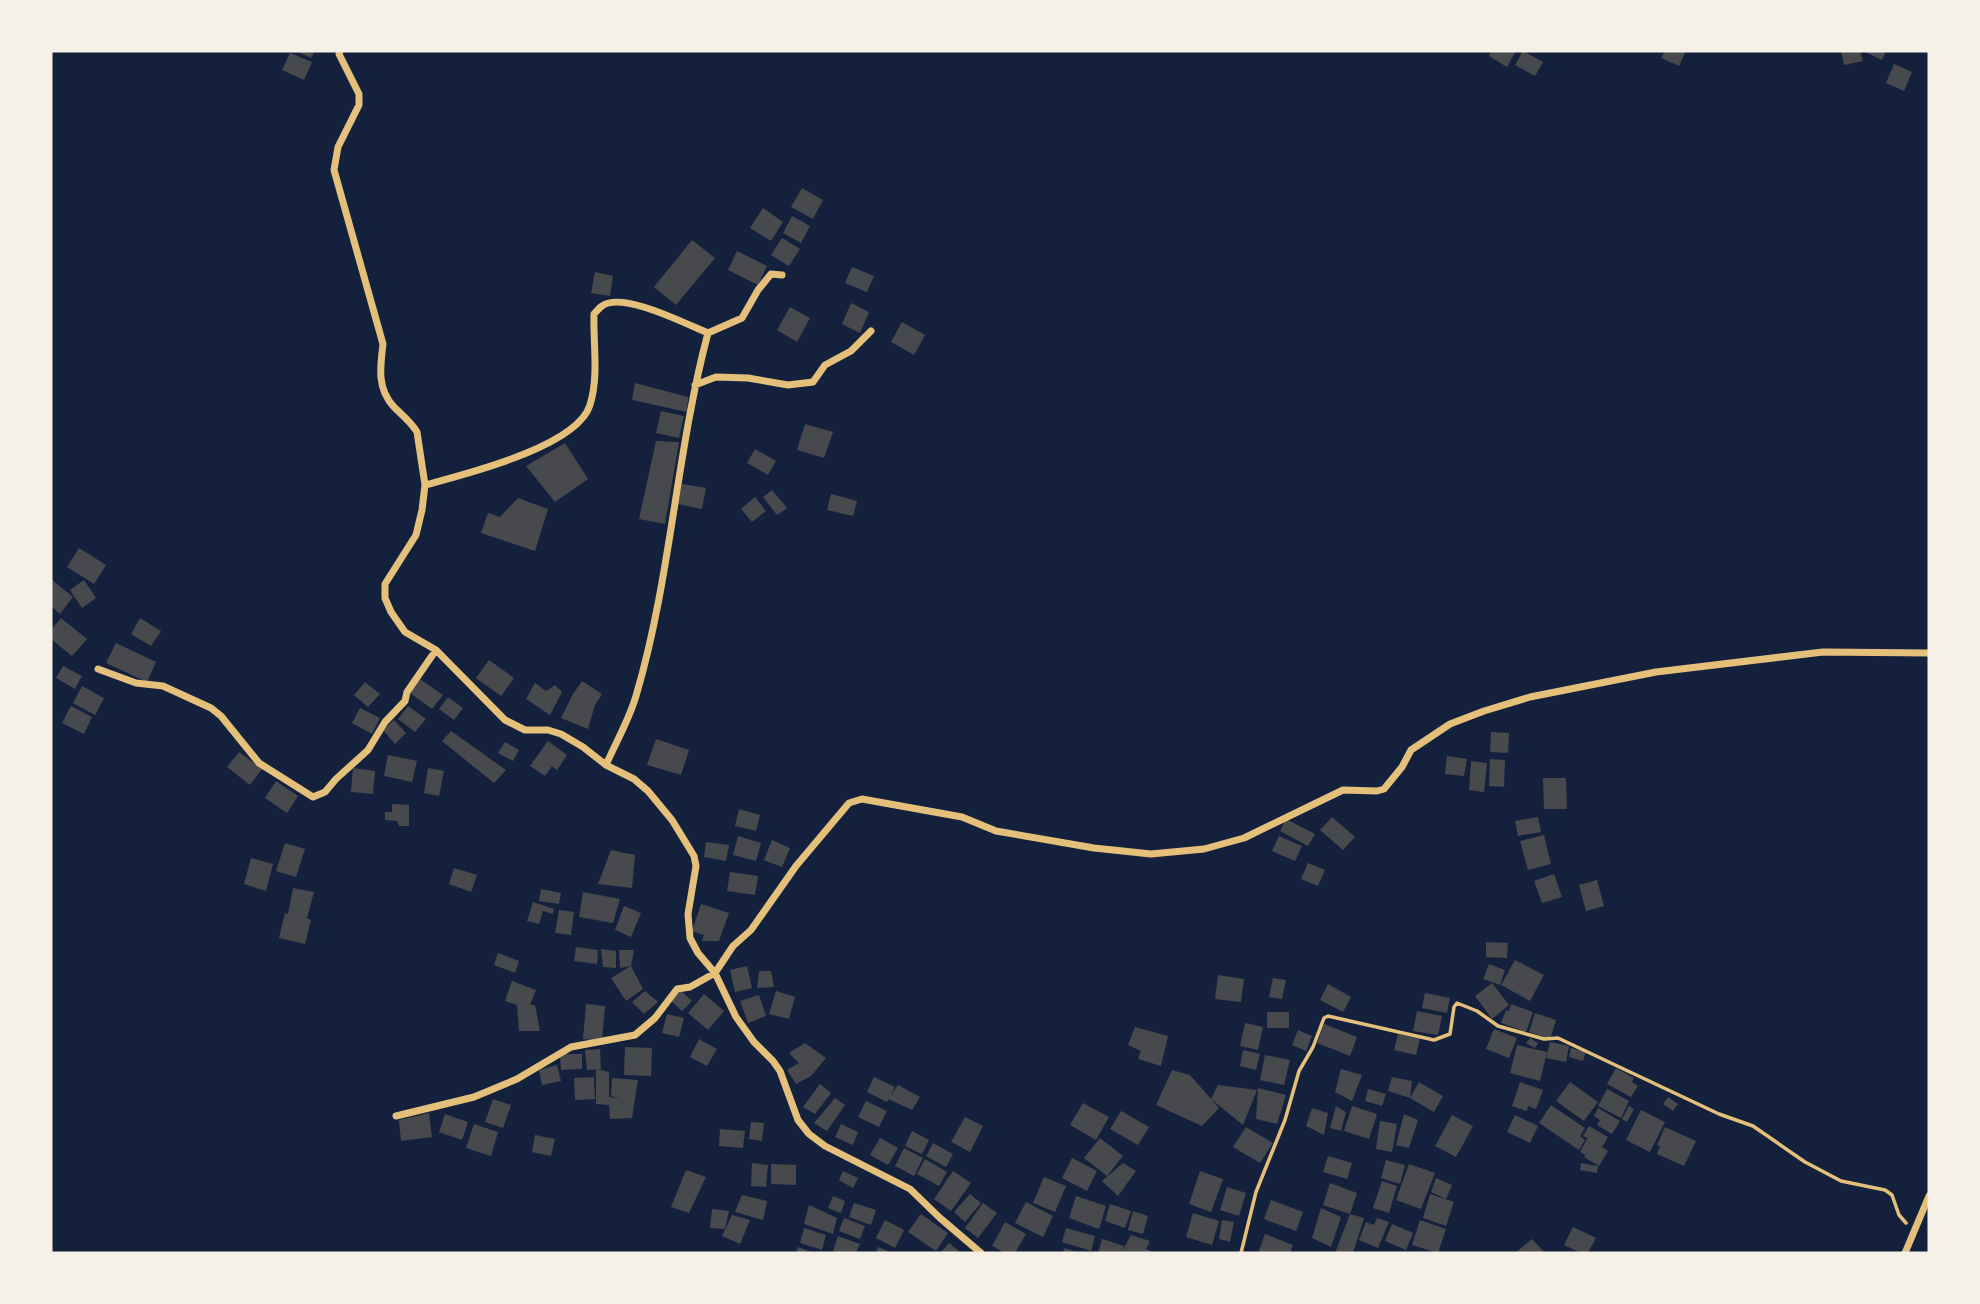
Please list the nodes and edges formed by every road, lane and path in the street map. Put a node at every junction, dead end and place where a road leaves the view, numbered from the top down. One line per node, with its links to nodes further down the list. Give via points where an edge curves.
1 (340, 51): 6 (street, via 359,94 359,105 338,147 334,170 383,344 383,393 413,425)
2 (782, 275): 4 (street, via 771,274 742,318)
3 (871, 331): 5 (street, via 851,351 825,365 813,382 788,385 716,376)
4 (708, 333): 5 (street); 6 (street, via 649,308 603,304 594,314 596,374 589,408 574,428 539,449)
5 (695, 385): 10 (street, via 652,635 635,700)
6 (425, 485): 7 (street, via 416,535 385,583 385,598 405,632)
7 (436, 650): 9 (street, via 368,750 325,792 313,797 259,763 211,708 163,686 136,683); 10 (street, via 505,720 525,730 561,734)
8 (1929, 653): 11 (street, via 1823,652 1656,672 1530,697 1450,724 1411,750 1384,789 1343,790 1244,838 1204,849 1150,854 1094,848 996,831 943,813 855,800 796,866)
9 (99, 668)
10 (606, 765): 11 (street, via 648,791 690,847 696,866 689,904 690,938)
11 (715, 974): 12 (street, via 677,989 635,1035 571,1047 517,1079 474,1097); 15 (street, via 736,1017 779,1071 798,1120 809,1133 825,1146 911,1189)
12 (396, 1116)
13 (1929, 1196): 14 (street)
14 (1914, 1232): 16 (path, via 1885,1190 1841,1181 1753,1126 1558,1038 1544,1039 1498,1026 1457,1003 1450,1034 1434,1040 1324,1018 1299,1071 1256,1192); 17 (street)
15 (981, 1253)
16 (1241, 1253)
17 (1905, 1253)

